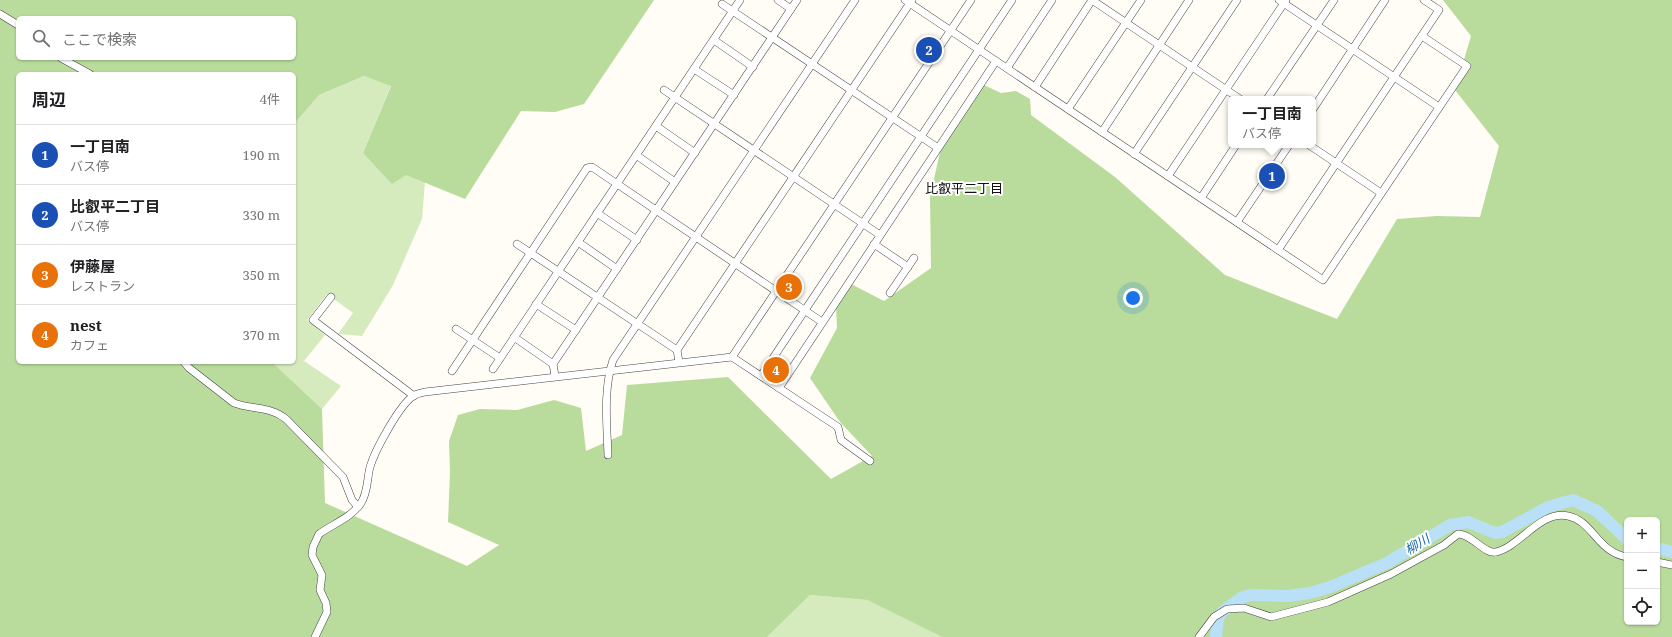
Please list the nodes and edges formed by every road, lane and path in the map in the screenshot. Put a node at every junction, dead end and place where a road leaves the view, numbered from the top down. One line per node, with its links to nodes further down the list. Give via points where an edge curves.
1 (740, 0): 19 (street)
2 (778, 0): 18 (street)
3 (797, 0): 18 (street)
4 (855, 0): 33 (street)
5 (971, 0): 24 (street)
6 (1012, 0): 30 (street)
7 (1052, 0): 36 (street)
8 (1092, 0): 21 (street); 40 (street)
9 (1141, 0): 21 (street)
10 (1189, 0): 28 (street)
11 (1237, 0): 35 (street)
12 (1334, 0): 23 (street)
13 (1385, 0): 29 (street)
14 (1424, 0): 25 (street, via 1439,10)
15 (909, 1): 24 (street); 42 (street)
16 (1283, 1): 23 (street); 43 (street)
17 (722, 4): 19 (street)
18 (791, 9): 26 (street)
19 (733, 11): 26 (street); 27 (street)
20 (0, 14): 22 (street)
21 (1126, 23): 28 (street); 50 (street)
22 (16, 24)
23 (1317, 25): 29 (street); 46 (street)
24 (950, 30): 30 (street); 51 (street)
25 (1422, 36): 39 (street); 49 (street, via 1466,66)
26 (772, 37): 33 (street); 34 (street)
27 (714, 40): 34 (street); 37 (street)
28 (1159, 45): 35 (street); 54 (street)
29 (1353, 49): 39 (street); 48 (street)
30 (979, 50): 32 (street); 55 (street)
31 (65, 60): 38 (street)
32 (996, 61): 36 (street); 56 (street)
33 (812, 64): 42 (street); 60 (street)
34 (753, 67): 44 (street)
35 (1192, 67): 43 (street); 62 (street)
36 (1007, 68): 40 (street)
37 (694, 69): 44 (street); 47 (street)
38 (86, 72)
39 (1394, 77): 49 (street); 64 (street)
40 (1035, 87): 50 (street)
41 (664, 90): 47 (street)
42 (851, 90): 51 (street); 66 (street)
43 (1226, 90): 45 (street); 65 (street)
44 (734, 95): 52 (street)
45 (1235, 96)
46 (1269, 96)
47 (675, 98): 52 (street); 53 (street)
48 (1316, 104)
49 (1439, 107): 69 (street)
50 (1068, 109): 54 (street)
51 (892, 118): 55 (street); 71 (street)
52 (714, 124): 60 (street); 61 (street)
53 (656, 126): 61 (street); 63 (street)
54 (1102, 132): 62 (street)
55 (921, 137): 56 (street); 75 (street)
56 (938, 148): 76 (street)
57 (1234, 148): 70 (street)
58 (1287, 148): 74 (street)
59 (1312, 148): 64 (street)
60 (754, 150): 66 (street); 77 (street)
61 (695, 153): 67 (street)
62 (1134, 154): 65 (street)
63 (636, 155): 67 (street); 68 (street)
64 (1336, 164): 69 (street); 82 (street)
65 (1168, 176): 70 (street)
66 (793, 177): 71 (street); 85 (street)
67 (675, 182): 72 (street)
68 (617, 184): 72 (street); 73 (street); 83 (street, via 592,168 587,168)
69 (1381, 193): 82 (street, via 1322,280)
70 (1201, 198): 74 (street)
71 (834, 204): 75 (street); 89 (street)
72 (656, 211): 77 (street); 78 (street)
73 (597, 213): 78 (street); 79 (street)
74 (1237, 222): 82 (street)
75 (863, 224): 76 (street); 94 (street)
76 (880, 235): 81 (street)
77 (696, 237): 85 (street); 96 (street)
78 (636, 240): 87 (street)
79 (578, 242): 87 (street); 88 (street)
80 (517, 244): 83 (street)
81 (874, 244): 86 (street); 95 (street)
82 (1278, 250)
83 (531, 253): 88 (street); 100 (street)
84 (914, 258): 86 (street)
85 (735, 264): 89 (street); 101 (street)
86 (908, 268): 90 (street)
87 (617, 269): 92 (street)
88 (558, 271): 92 (street); 93 (street)
89 (776, 291): 94 (street); 102 (street)
90 (890, 293)
91 (331, 298): 113 (street, via 313,320)
92 (598, 298): 96 (street); 98 (street)
93 (536, 304): 98 (street); 99 (street)
94 (805, 310): 95 (street); 111 (street)
95 (822, 322): 112 (street)
96 (638, 324): 101 (street); 108 (street, via 613,360)
97 (456, 328): 100 (street)
98 (576, 330): 106 (street)
99 (514, 337): 103 (street); 106 (street)
100 (473, 340): 103 (street); 109 (street)
101 (677, 350): 104 (street)
102 (732, 357): 104 (street); 111 (street)
103 (500, 358): 107 (street)
104 (679, 362): 108 (street)
105 (186, 364): 116 (street, via 234,403 267,408 280,413 343,477 352,500)
106 (553, 364): 110 (street)
107 (493, 369)
108 (610, 370): 110 (street); 114 (street, via 606,416)
109 (452, 371)
110 (555, 376): 113 (street, via 425,392)
111 (761, 376): 112 (street)
112 (779, 388): 115 (street, via 838,427 840,440)
113 (414, 396): 116 (street, via 390,426 377,450 368,474 364,497)
114 (608, 455)
115 (870, 461)
116 (358, 507): 120 (street, via 319,534 312,547 314,561 322,575 320,590 326,603 326,612)
117 (1624, 557): 121 (street, via 1609,550 1578,520 1567,516 1548,519 1496,552 1489,551 1463,534 1455,535 1444,545 1391,574 1328,602 1278,617 1264,616 1241,607 1227,609 1214,617)
118 (1660, 563): 119 (street)
119 (1672, 565)
120 (315, 637)
121 (1199, 637)

